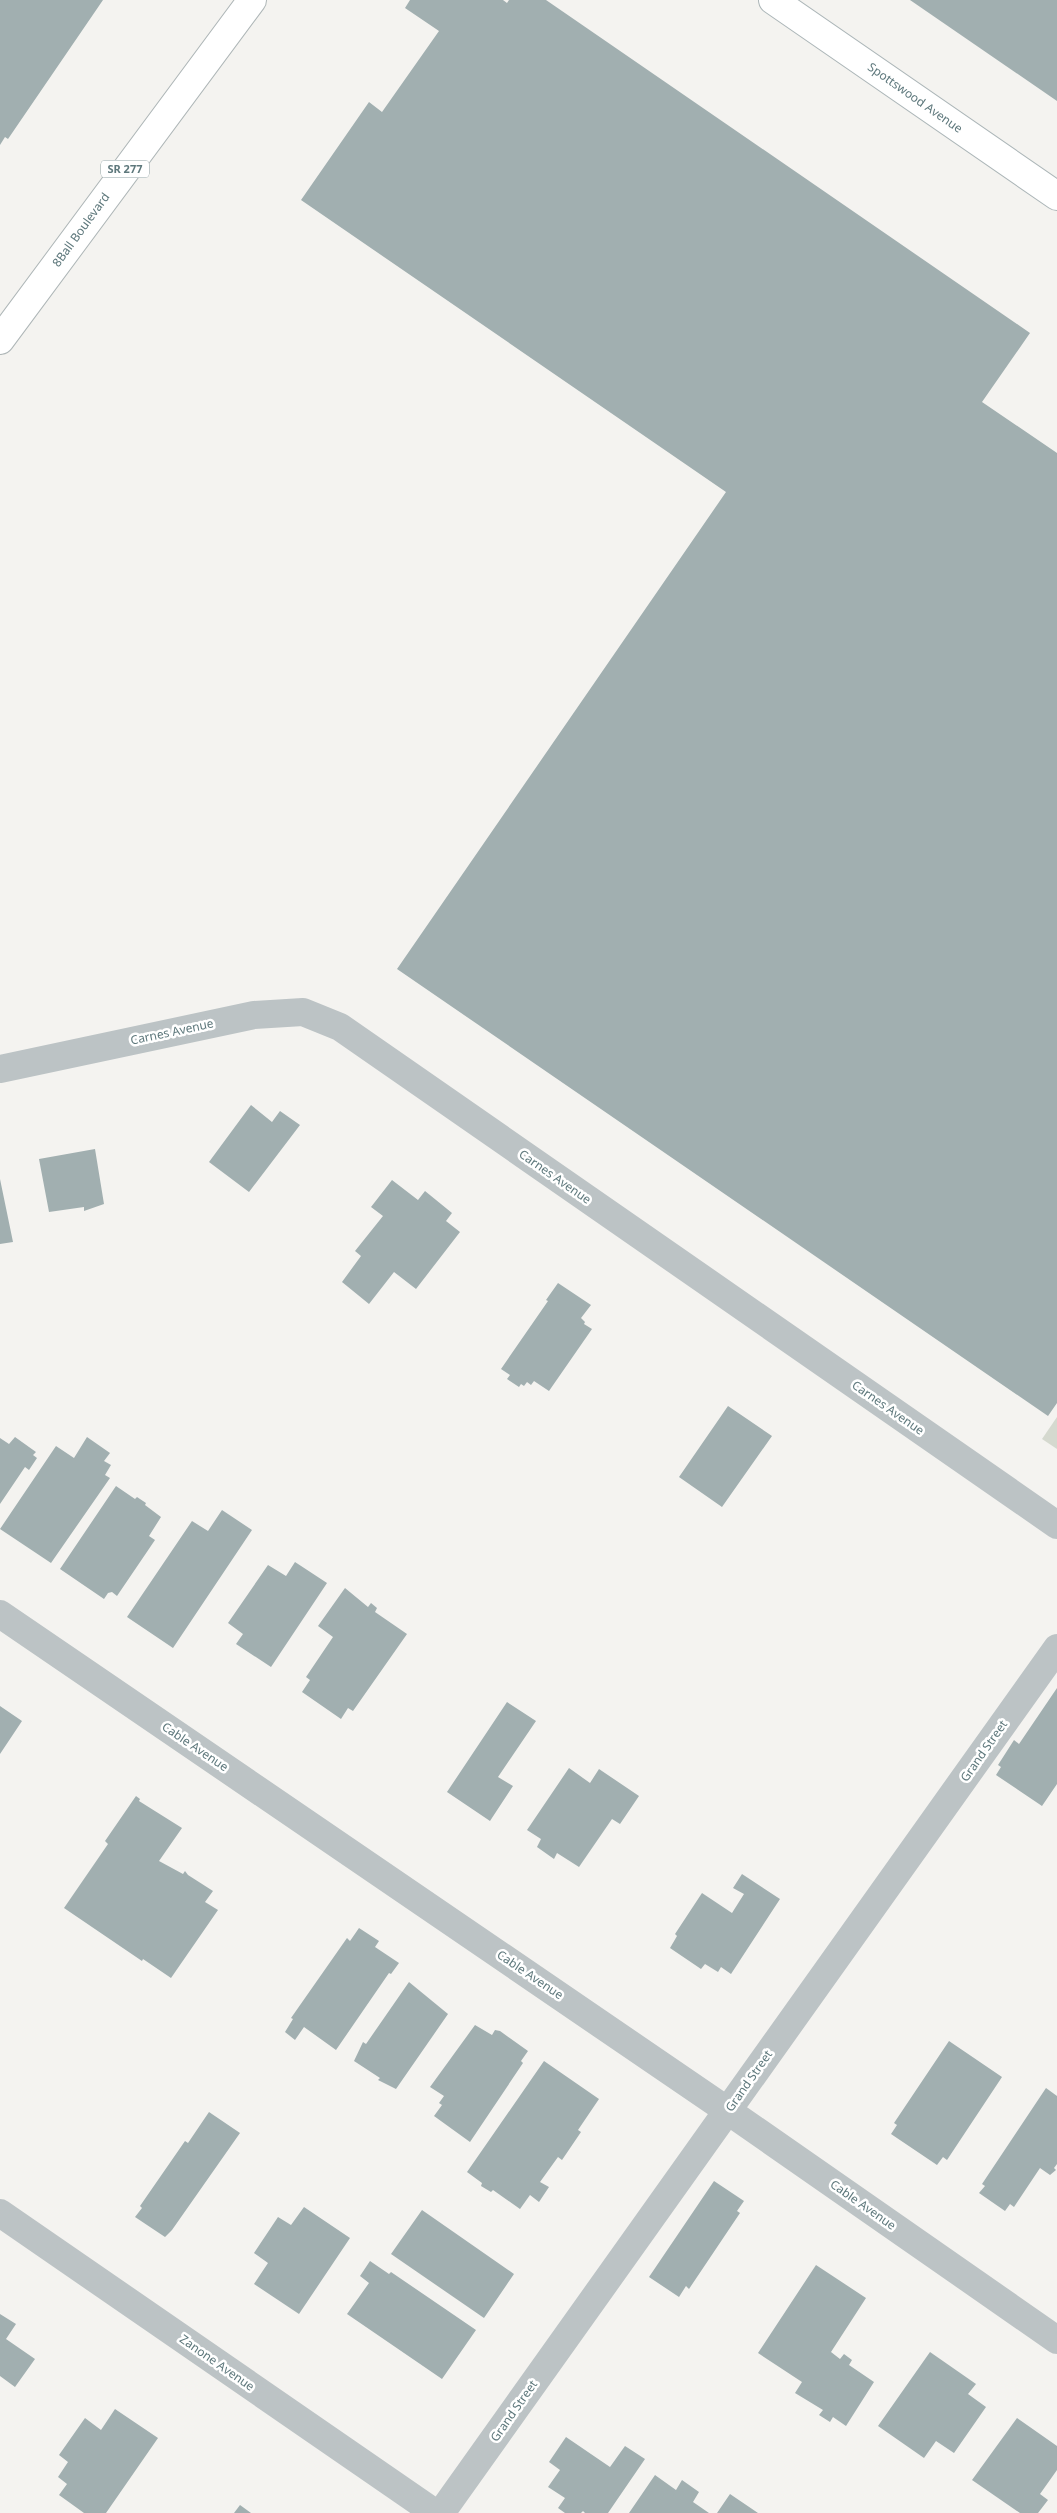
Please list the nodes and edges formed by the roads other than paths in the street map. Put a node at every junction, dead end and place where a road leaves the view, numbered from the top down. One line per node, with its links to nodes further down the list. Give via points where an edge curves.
1 (252, 0): 4 (main road, 8Ball Boulevard / SR 277)
2 (773, 0): 3 (main road, Spottswood Avenue)
3 (1057, 196)
4 (0, 340)
5 (0, 1069): 6 (street, Carnes Avenue, via 254,1015 302,1012 340,1027)
6 (1057, 1525)
7 (0, 1614): 9 (street, Cable Avenue)
8 (1057, 1648): 9 (street, Grand Street)
9 (728, 2110): 11 (street, Cable Avenue); 13 (street, Grand Street)
10 (0, 2213): 12 (street, Zanone Avenue)
11 (1057, 2340)
12 (435, 2513)
13 (441, 2513)

